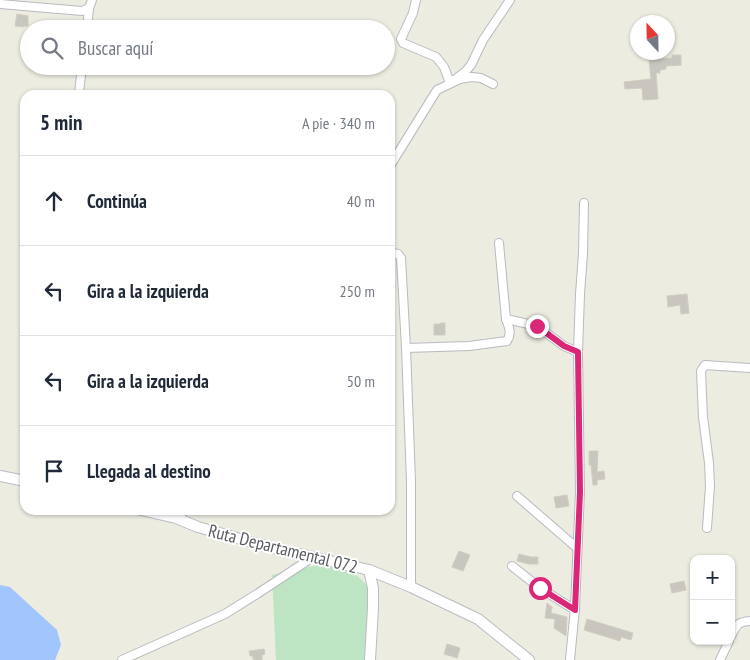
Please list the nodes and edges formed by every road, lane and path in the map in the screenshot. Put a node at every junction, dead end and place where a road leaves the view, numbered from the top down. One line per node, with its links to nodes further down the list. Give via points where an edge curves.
1 (92, 0): 5 (street)
2 (416, 0): 8 (street, via 401,39 403,43 436,57)
3 (510, 0): 8 (street, via 465,72)
4 (0, 4): 5 (street, via 82,11)
5 (89, 8): 6 (street)
6 (88, 20)
7 (81, 75): 10 (street)
8 (450, 84): 9 (street, via 471,77); 11 (street, via 437,90)
9 (493, 84)
10 (79, 90)
11 (395, 158)
12 (584, 203): 17 (street)
13 (498, 243): 15 (street)
14 (395, 253): 16 (street, via 401,258)
15 (506, 319): 16 (street, via 510,330 507,341); 17 (street, via 537,326)
16 (406, 348): 30 (street)
17 (578, 352): 26 (street, via 580,492)
18 (750, 368): 25 (street, via 705,365 701,371 710,463)
19 (0, 476): 20 (main road)
20 (20, 480)
21 (517, 496): 26 (street)
22 (163, 515): 24 (main road, Ruta Departamental 072)
23 (180, 515): 24 (street)
24 (176, 518): 27 (main road, Ruta Departamental 072)
25 (707, 528)
26 (577, 548): 31 (street)
27 (313, 557): 29 (main road, Ruta Departamental 072); 35 (street, via 225,614)
28 (512, 566): 31 (street)
29 (369, 570): 30 (main road, Ruta Departamental 072); 36 (main road, via 373,588)
30 (411, 587): 37 (main road, Ruta Departamental 072, via 478,619)
31 (575, 610): 38 (street)
32 (750, 621): 33 (street, via 737,624)
33 (735, 628)
34 (726, 645): 39 (street)
35 (122, 660)
36 (370, 660)
37 (529, 660)
38 (570, 660)
39 (720, 660)

